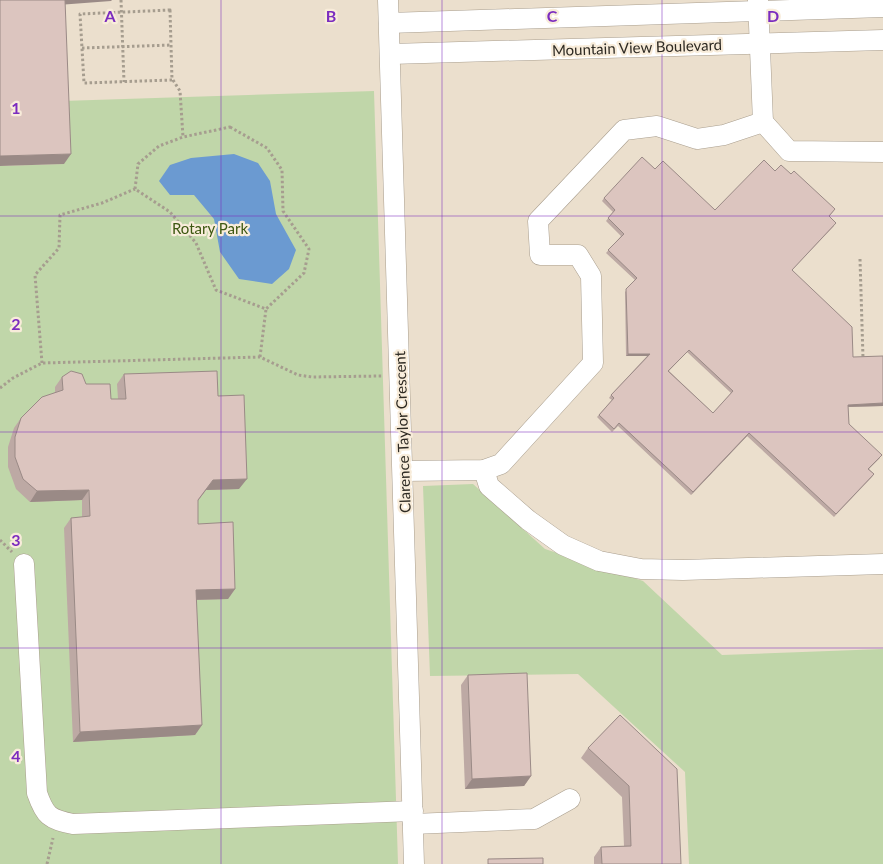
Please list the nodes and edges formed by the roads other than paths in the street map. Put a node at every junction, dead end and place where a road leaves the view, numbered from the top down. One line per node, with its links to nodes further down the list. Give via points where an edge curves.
1 (388, 0): 4 (street, Clarence Taylor Crescent)
2 (758, 6): 3 (street); 4 (street); 6 (street)
3 (883, 8)
4 (389, 22): 7 (street, Clarence Taylor Crescent)
5 (883, 40): 6 (street, Mountain View Boulevard)
6 (760, 43): 7 (street, Mountain View Boulevard); 8 (street)
7 (391, 54): 11 (street, Clarence Taylor Crescent)
8 (763, 122): 9 (street, via 789,150); 10 (street, via 724,135 697,139 658,126 624,130 538,221 540,255 578,255 591,276 593,363 501,464)
9 (883, 152)
10 (484, 470): 11 (street); 13 (street, via 489,486 528,520 564,545 599,561 641,569 684,570)
11 (403, 471): 15 (street, Clarence Taylor Crescent)
12 (24, 564): 15 (street, via 37,794 43,811 57,821 73,824)
13 (883, 564)
14 (570, 799): 15 (street, via 534,819)
15 (413, 817): 16 (street, Clarence Taylor Crescent)
16 (414, 864)

